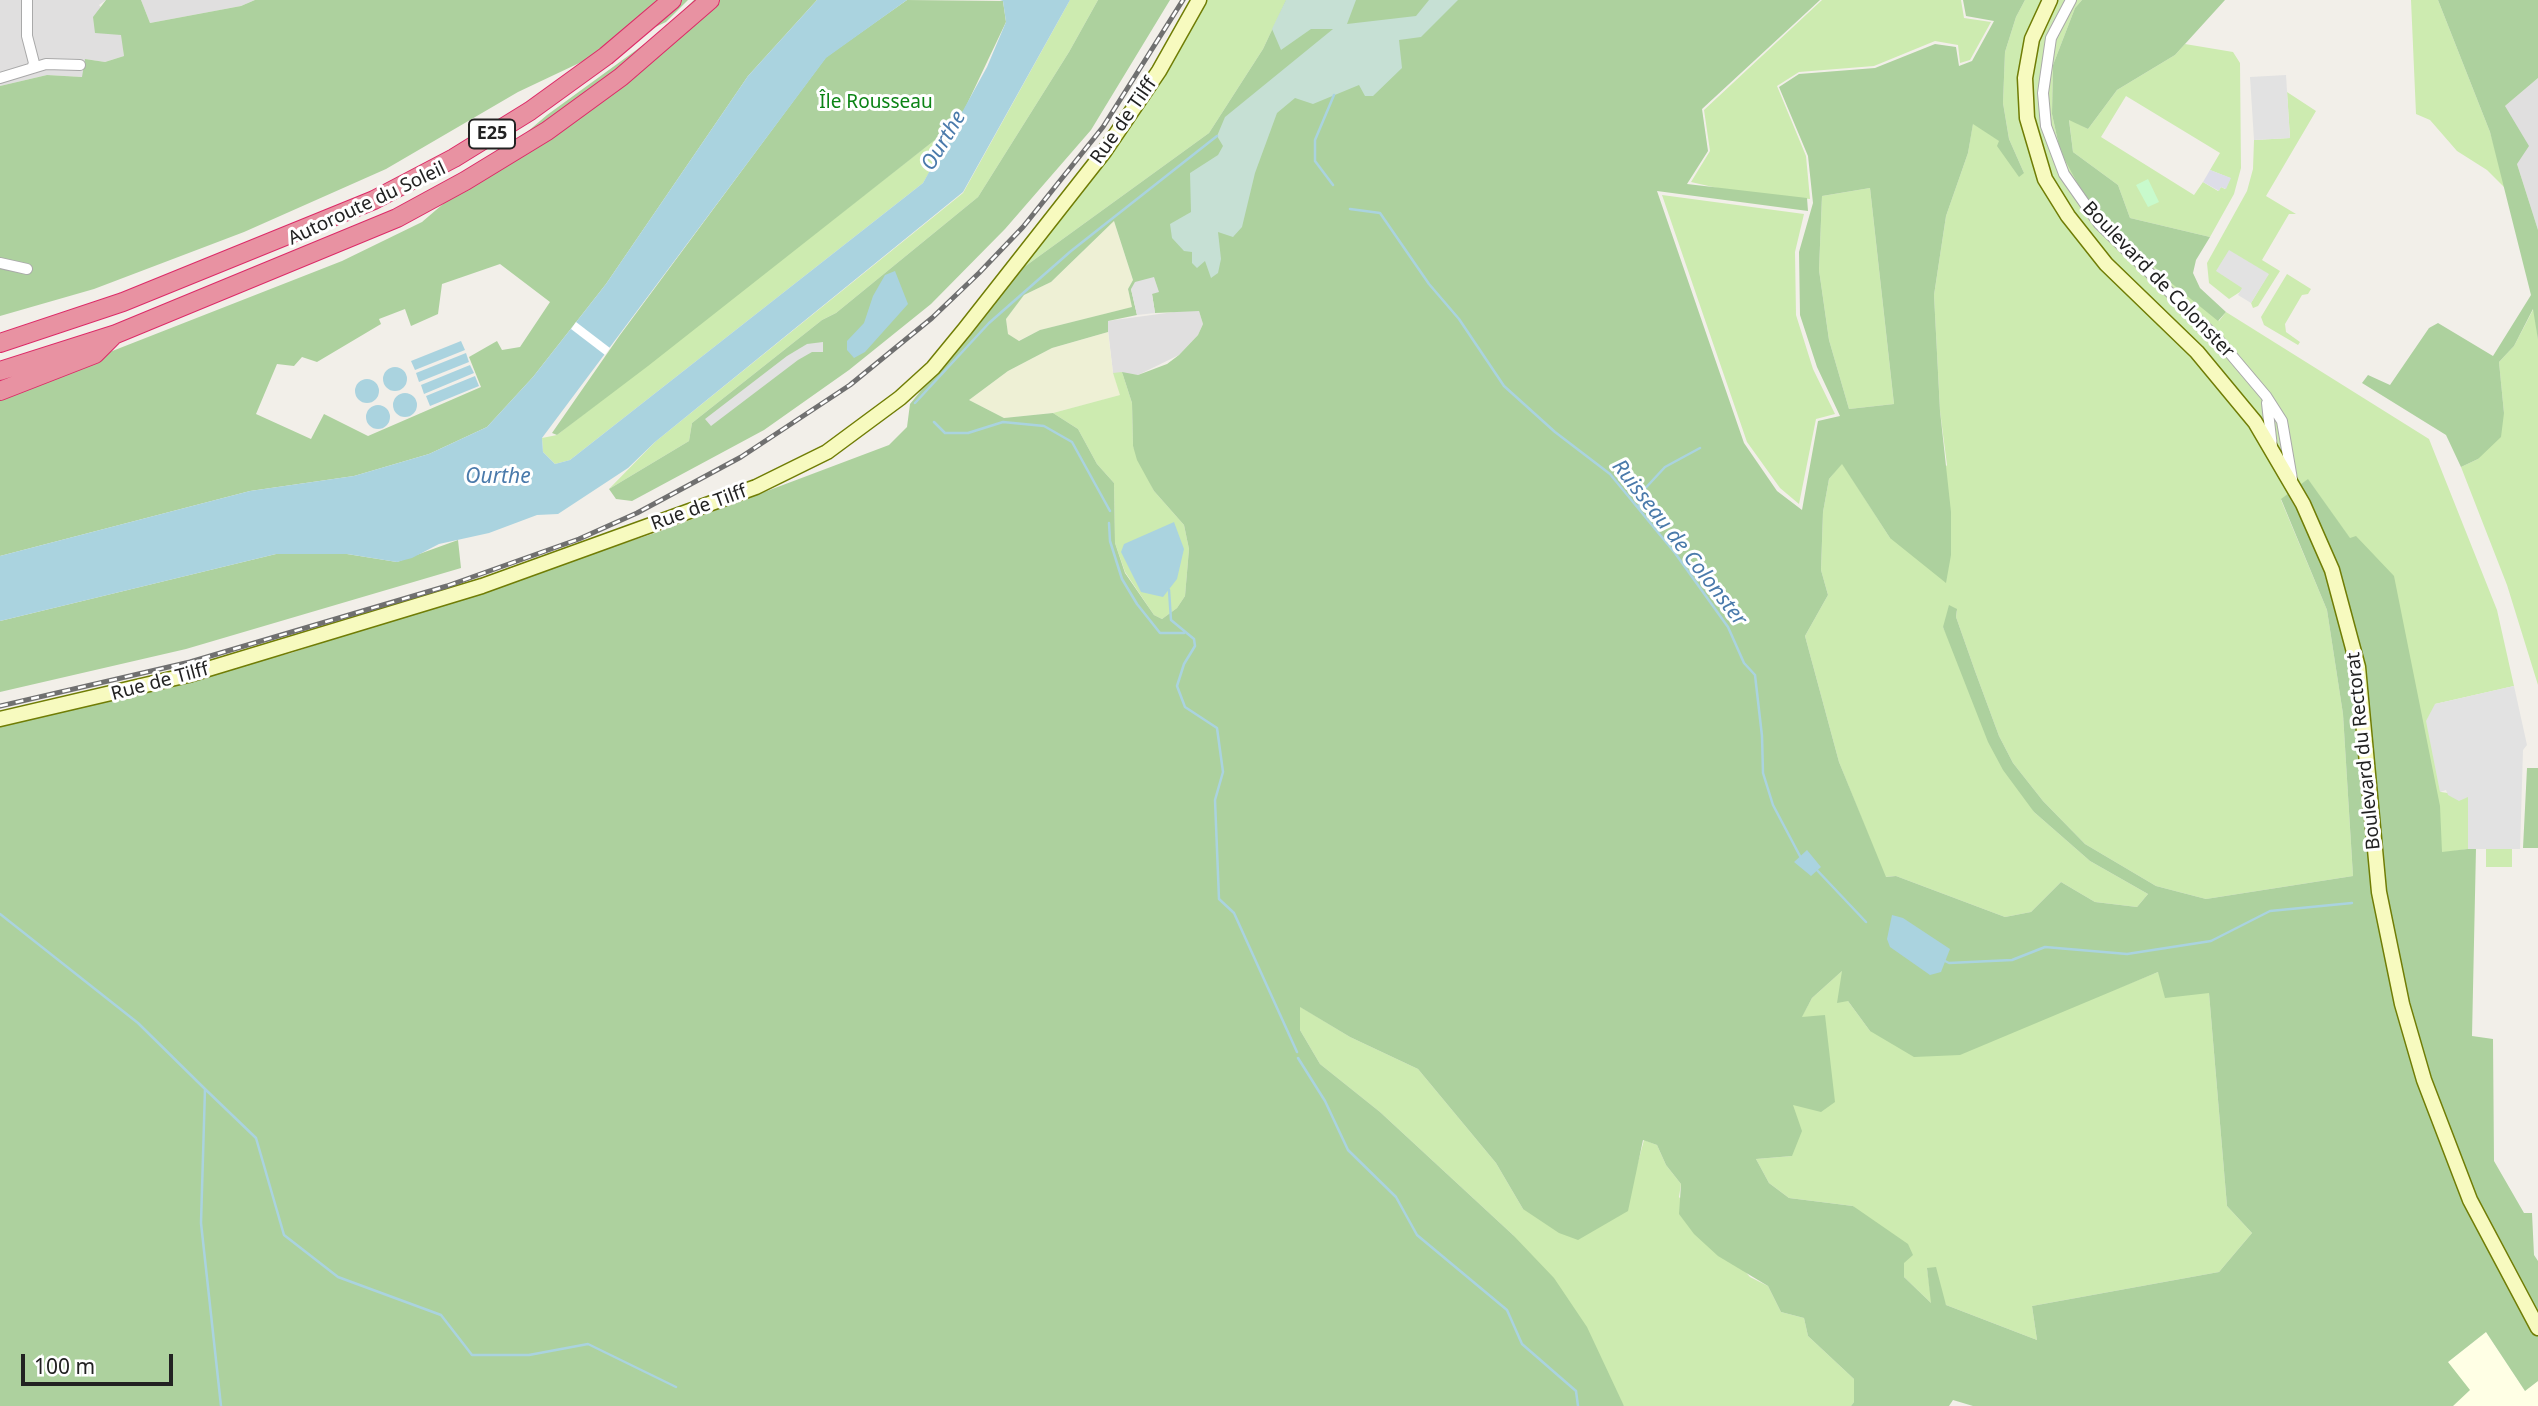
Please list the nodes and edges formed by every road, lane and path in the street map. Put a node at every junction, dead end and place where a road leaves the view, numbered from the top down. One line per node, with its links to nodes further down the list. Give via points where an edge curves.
1 (27, 0): 8 (street)
2 (672, 0): 13 (highway, Autoroute du Soleil / E25, via 530,111 374,200 122,302)
3 (710, 0): 12 (highway, Autoroute du Soleil / E25, via 621,77 547,131 465,181 397,218)
4 (1199, 0): 19 (main road, Rue de Tilff, via 1159,71 1104,152 957,339 901,398 827,452 756,487 482,586 188,676)
5 (2050, 0): 17 (main road, Boulevard du Rectorat, via 2032,39 2025,78 2027,118 2045,179 2093,249 2213,369)
6 (2071, 0): 16 (street, Boulevard de Colonster, via 2051,38 2043,75 2046,126 2064,174 2099,224 2217,338)
7 (80, 65): 8 (street)
8 (32, 68): 9 (street)
9 (0, 78)
10 (0, 263): 11 (street)
11 (27, 269)
12 (116, 334): 14 (highway, Autoroute du Soleil / E25); 15 (highway, via 95,354)
13 (0, 343)
14 (0, 371)
15 (0, 391)
16 (2266, 396): 17 (street); 18 (street, Boulevard de Colonster, via 2282,421)
17 (2272, 447): 18 (main road, Boulevard du Rectorat)
18 (2292, 482): 20 (main road, Boulevard du Rectorat, via 2323,547 2353,645 2364,715 2379,892 2411,1039 2470,1200)
19 (0, 719)
20 (2536, 1325)

